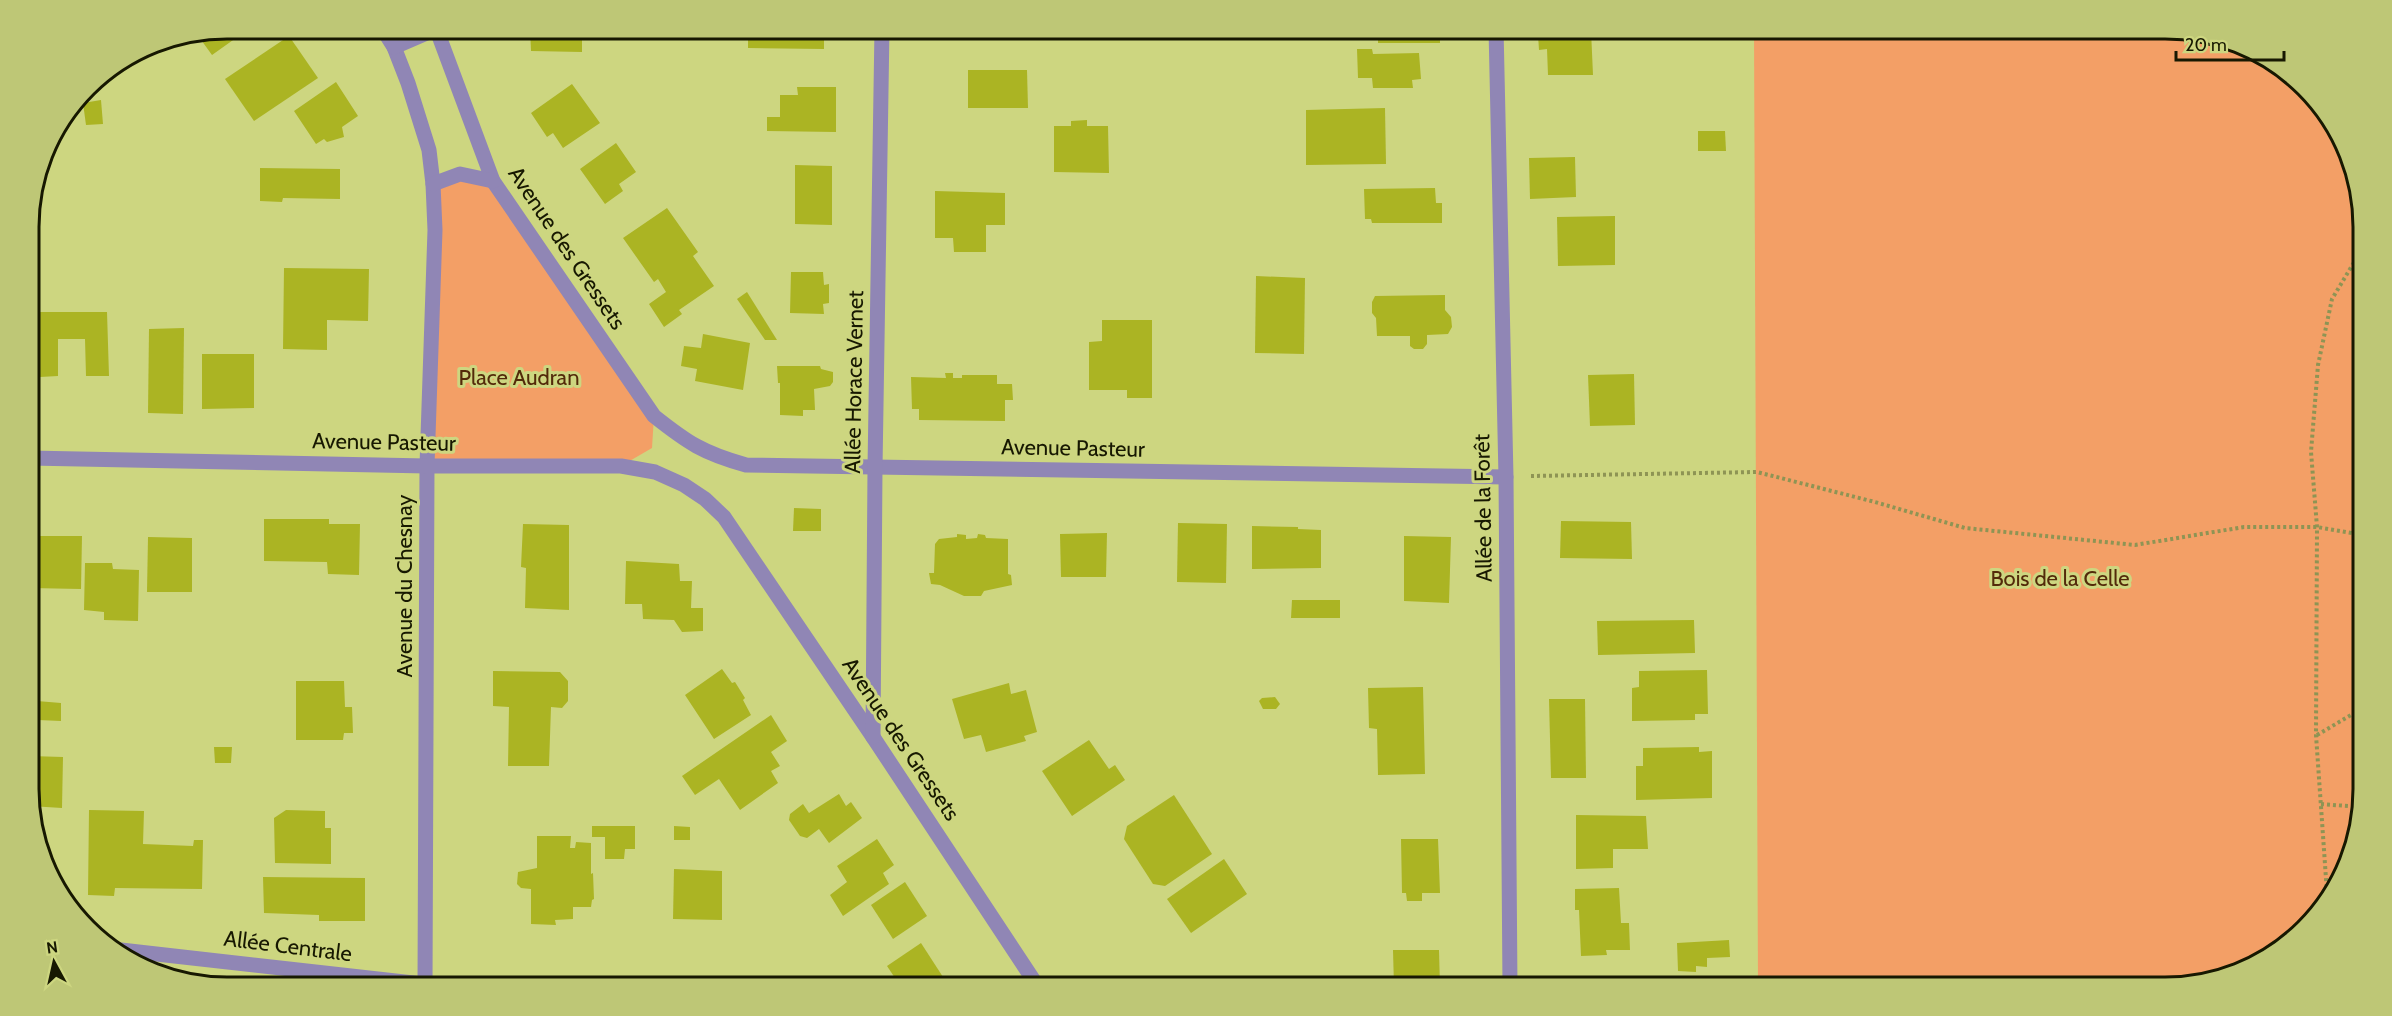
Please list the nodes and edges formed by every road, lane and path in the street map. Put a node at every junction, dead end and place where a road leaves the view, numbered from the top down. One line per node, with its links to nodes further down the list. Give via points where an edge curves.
1 (389, 39): 6 (street)
2 (413, 39): 6 (street)
3 (441, 39): 7 (street, Avenue des Gressets)
4 (882, 39): 13 (street, Allée Horace Vernet)
5 (1496, 39): 14 (street, Allée de la Forêt)
6 (394, 47): 8 (street, Avenue du Chesnay, via 429,150)
7 (493, 181): 8 (street, via 460,174); 10 (street, Avenue des Gressets)
8 (433, 184): 12 (street, Avenue du Chesnay)
9 (2353, 264): 16 (path, via 2332,298 2318,365 2311,452)
10 (654, 416): 13 (street, Avenue Pasteur, via 689,444 746,465)
11 (39, 458): 12 (street, Avenue Pasteur)
12 (427, 466): 15 (street, Avenue Pasteur, via 621,466 655,472 684,485); 26 (street, Avenue du Chesnay)
13 (875, 468): 14 (street, Avenue Pasteur); 20 (street, Allée Horace Vernet)
14 (1506, 477): 16 (path, via 1757,472 1965,528 2135,545 2244,527); 28 (street, Allée de la Forêt)
15 (724, 517): 20 (street, Avenue des Gressets)
16 (2317, 527): 17 (path); 19 (path)
17 (2353, 533)
18 (2353, 714): 19 (path)
19 (2316, 735): 21 (path)
20 (873, 737): 27 (street, Avenue des Gressets)
21 (2321, 804): 22 (path); 23 (path)
22 (2352, 806)
23 (2326, 885)
24 (132, 951): 25 (street, Allée Centrale)
25 (349, 977)
26 (425, 977)
27 (1031, 977)
28 (1510, 977)

